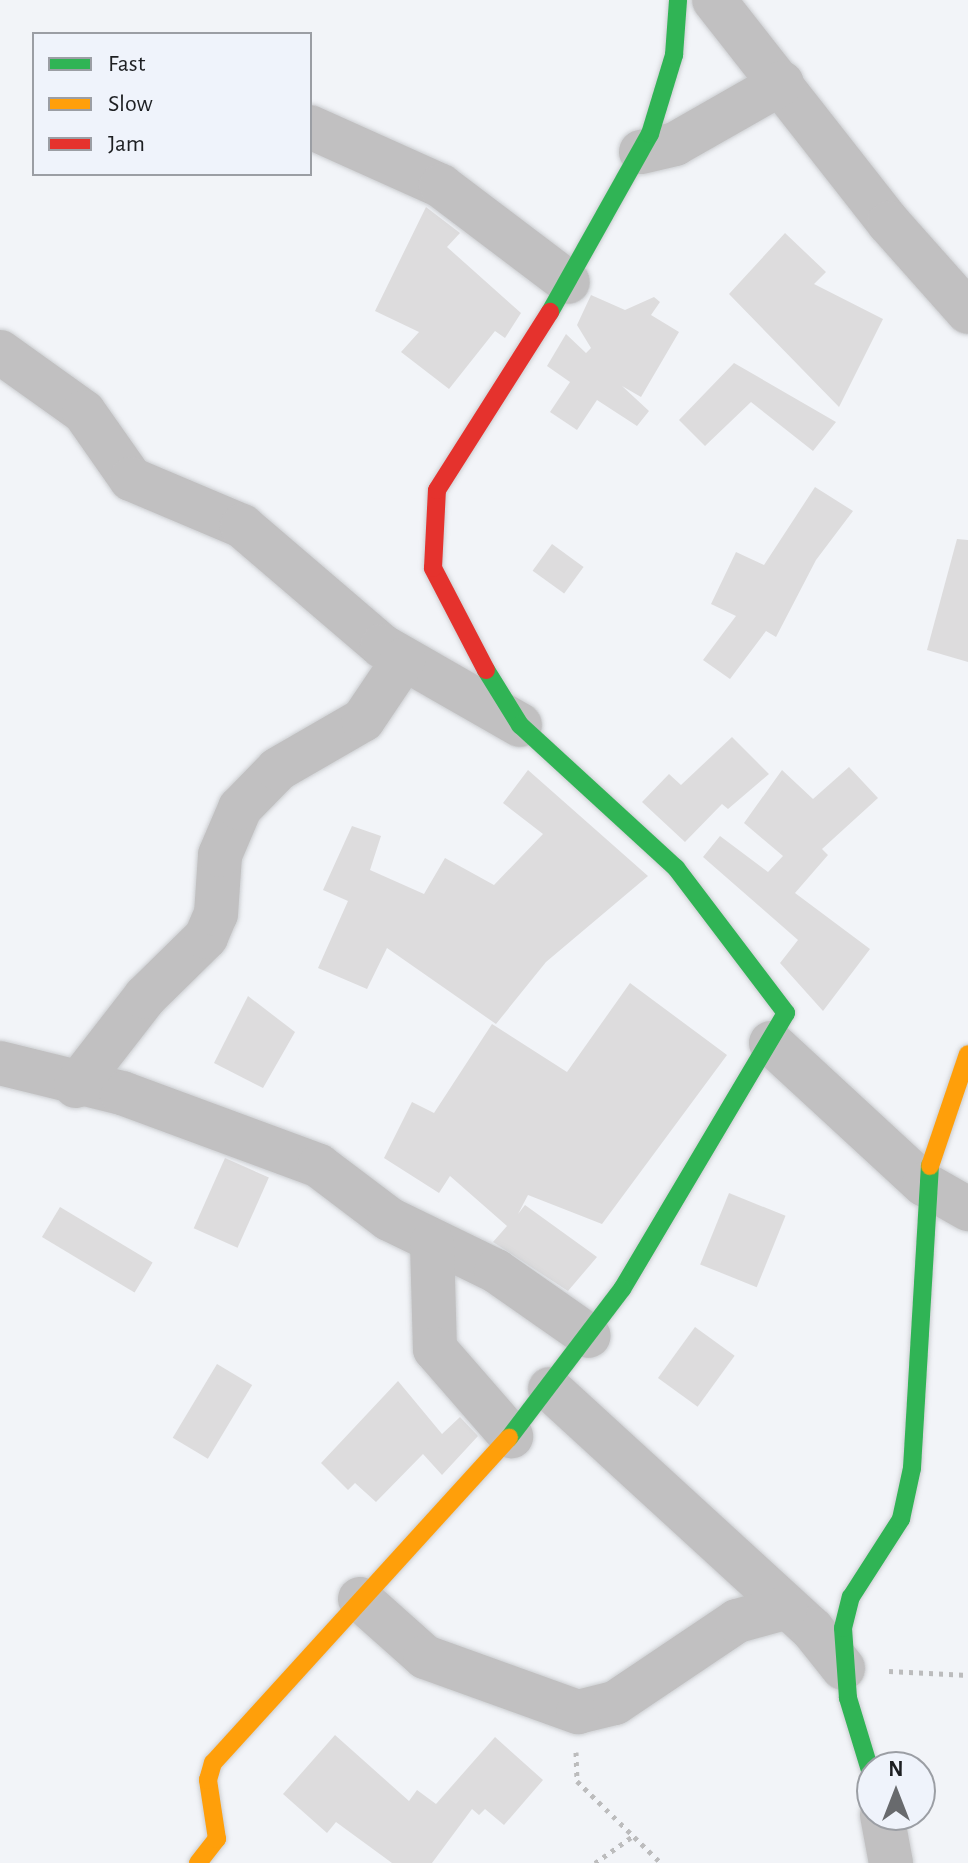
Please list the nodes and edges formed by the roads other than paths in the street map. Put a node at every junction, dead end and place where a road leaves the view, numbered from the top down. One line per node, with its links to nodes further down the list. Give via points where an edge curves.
1 (678, 0): 5 (street, via 674,55)
2 (714, 0): 3 (street)
3 (782, 83): 5 (street, via 675,144); 7 (street, via 889,223)
4 (312, 128): 6 (street, via 441,186)
5 (641, 152): 6 (street)
6 (568, 282): 10 (street, via 466,439 432,510 437,584)
7 (968, 312)
8 (0, 352): 9 (street, via 84,412 131,479 242,526)
9 (404, 659): 10 (street); 14 (street, via 363,720 278,769 240,808 220,855 216,914 206,937 145,997)
10 (520, 725): 11 (street, via 676,868 784,1005)
11 (771, 1043): 15 (street); 18 (street)
12 (968, 1054): 15 (street)
13 (0, 1063): 14 (street)
14 (76, 1086): 17 (street, via 122,1093 295,1156)
15 (924, 1184): 16 (street); 23 (street, via 912,1468 901,1519 851,1597)
16 (968, 1209)
17 (432, 1243): 18 (street, via 496,1271); 20 (street, via 435,1349)
18 (589, 1336): 19 (street)
19 (550, 1389): 20 (street); 22 (street)
20 (511, 1436): 21 (street)
21 (360, 1599): 22 (street, via 425,1657 590,1712 656,1679 737,1621); 26 (street, via 213,1763 208,1780 217,1839)
22 (785, 1608): 23 (street)
23 (843, 1668): 24 (street)
24 (865, 1751)
25 (885, 1831): 27 (street)
26 (198, 1863)
27 (891, 1863)

